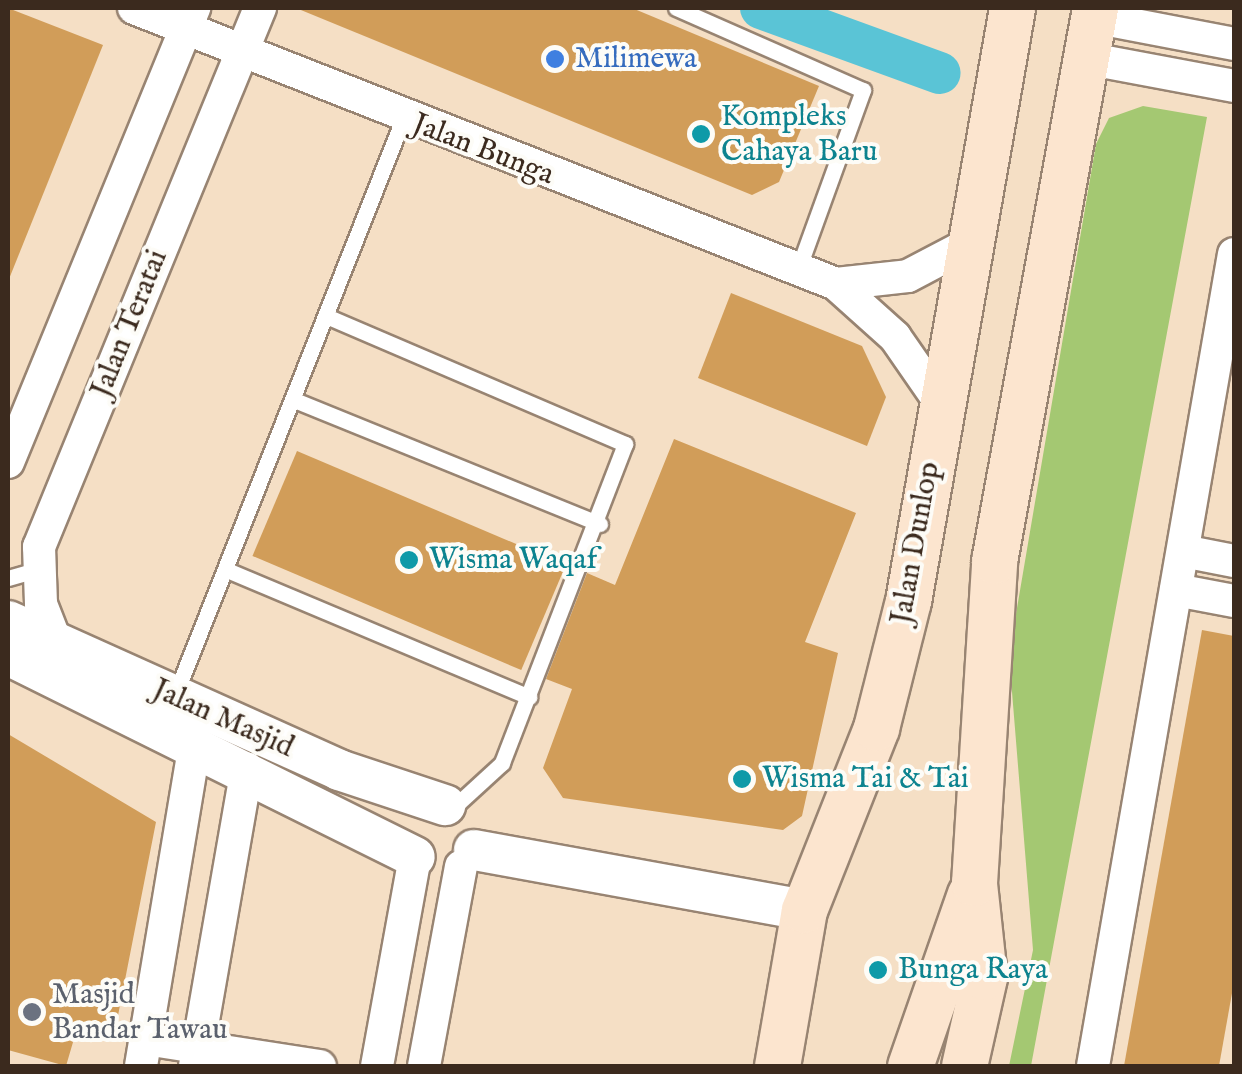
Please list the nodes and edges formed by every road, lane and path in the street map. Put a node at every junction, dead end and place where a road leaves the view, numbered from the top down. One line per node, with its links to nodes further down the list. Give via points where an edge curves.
1 (134, 8): 5 (street, Jalan Bunga)
2 (260, 8): 8 (street, Jalan Teratai)
3 (676, 8): 13 (lane, via 863,90)
4 (1012, 8): 11 (main road, Jalan Dunlop)
5 (189, 19): 8 (street, Jalan Bunga); 18 (street, Jalan Teratai)
6 (1091, 27): 7 (street); 9 (street); 36 (main road, via 994,562)
7 (1234, 44)
8 (240, 56): 10 (street, Jalan Bunga); 23 (street, Jalan Teratai)
9 (1234, 86)
10 (403, 119): 13 (street, Jalan Bunga); 15 (lane, via 338,275)
11 (969, 244): 14 (street, Jalan Bunga, via 908,276); 17 (main road, Jalan Dunlop)
12 (1234, 254): 20 (street)
13 (798, 270): 14 (street, Jalan Bunga)
14 (836, 284): 17 (street, Jalan Bunga, via 895,337)
15 (331, 318): 16 (lane); 19 (lane, via 624,444)
16 (297, 401): 19 (lane); 22 (lane)
17 (940, 402): 37 (main road, Jalan Dunlop, via 876,728)
18 (8, 462)
19 (600, 524): 29 (lane)
20 (1183, 551): 21 (street); 24 (street)
21 (1234, 561)
22 (227, 570): 29 (lane); 30 (lane)
23 (22, 574): 27 (street, Jalan Teratai)
24 (1176, 590): 25 (street); 46 (street)
25 (1234, 600)
26 (8, 621): 27 (street, Jalan Masjid)
27 (56, 644): 30 (street, Jalan Masjid)
28 (8, 654): 31 (street)
29 (529, 697): 33 (lane, via 492,780)
30 (174, 698): 33 (street, Jalan Masjid)
31 (195, 745): 32 (street); 38 (street)
32 (247, 769): 34 (street); 39 (street)
33 (450, 806): 34 (street, via 416,817); 35 (street, via 474,829)
34 (414, 857): 35 (street, via 441,872); 41 (street)
35 (467, 858): 37 (street); 42 (street)
36 (974, 883): 44 (main road); 45 (main road, via 984,977)
37 (804, 910): 43 (main road, Jalan Dunlop)
38 (143, 1053): 39 (street)
39 (196, 1057): 40 (street)
40 (320, 1066)
41 (377, 1066)
42 (424, 1066)
43 (777, 1066)
44 (910, 1066)
45 (964, 1066)
46 (1092, 1066)

